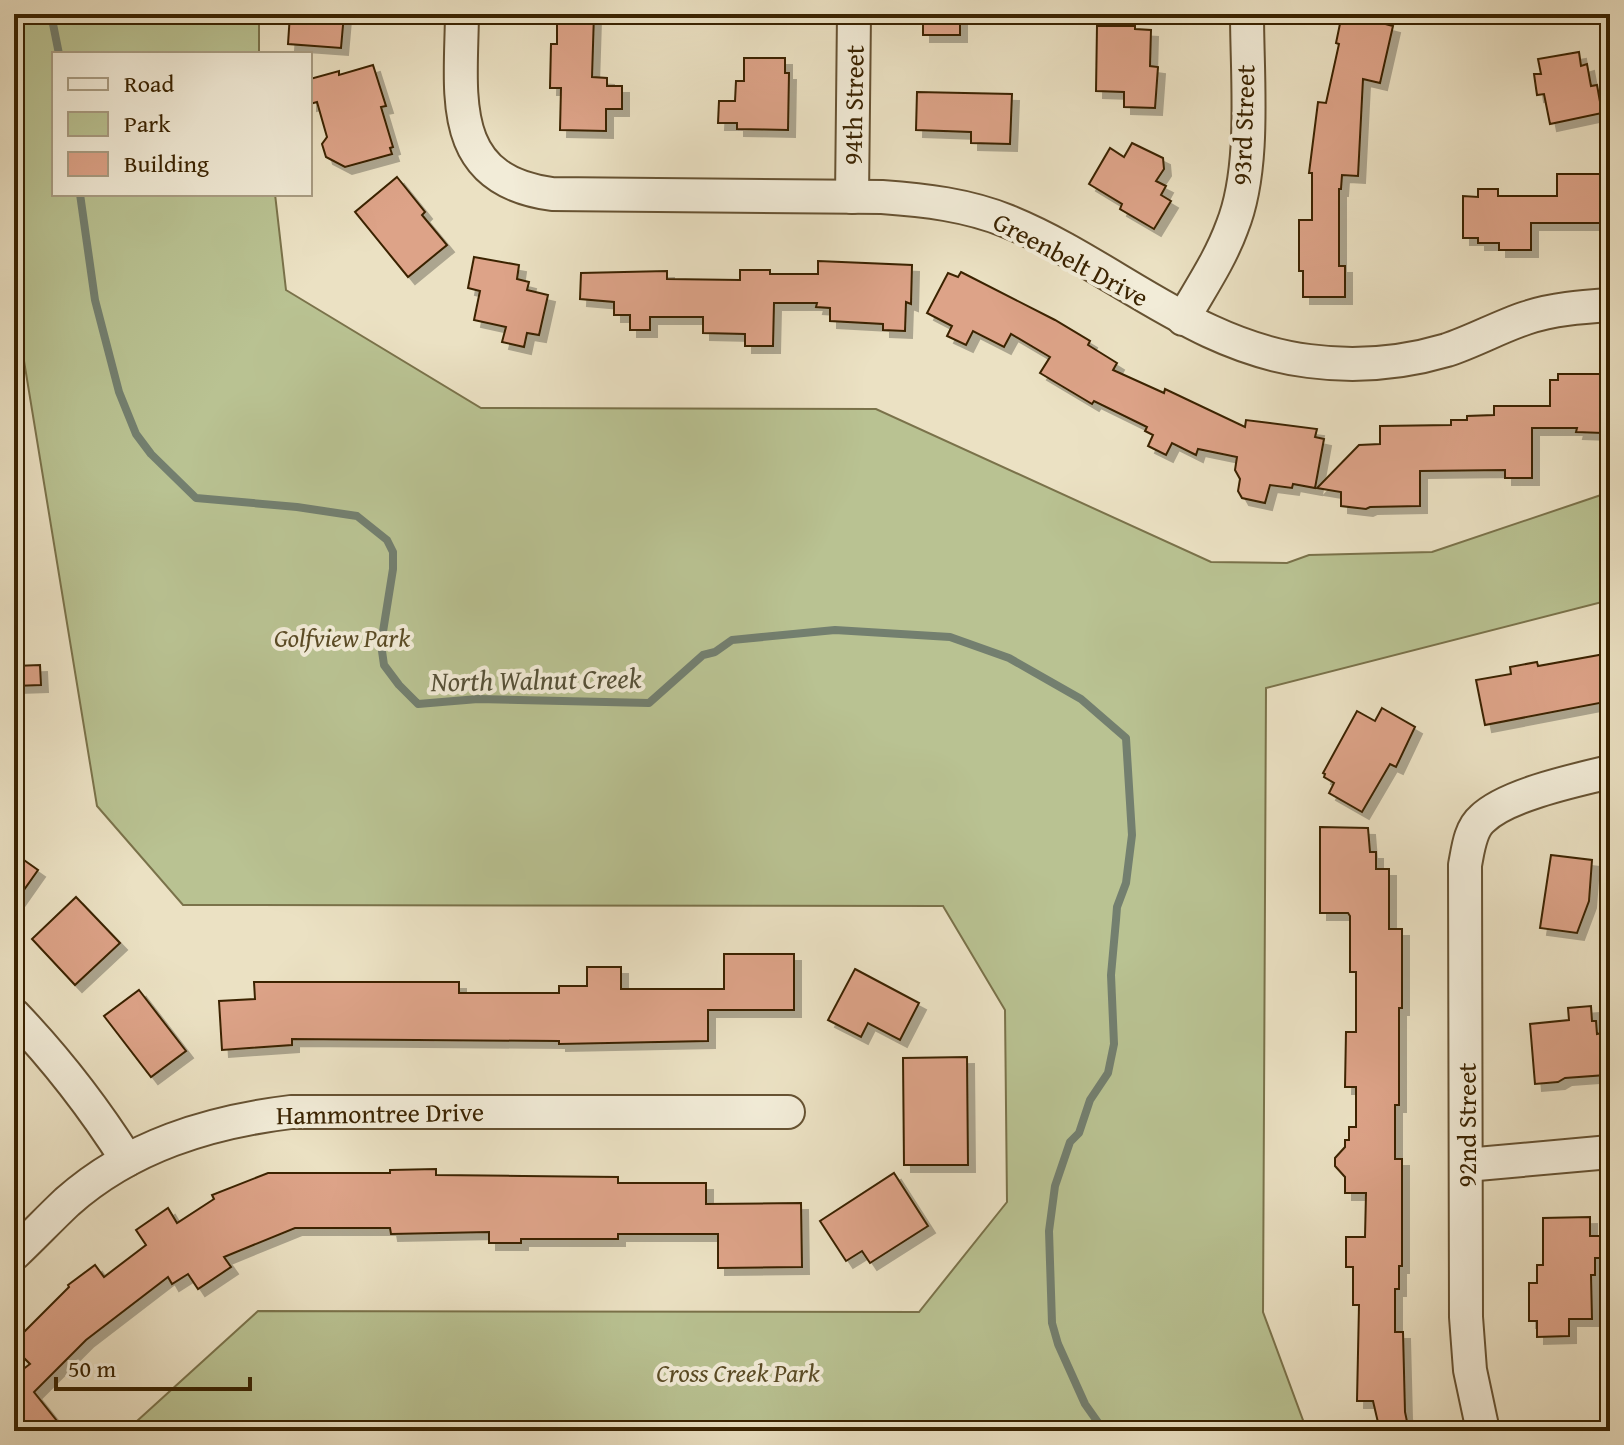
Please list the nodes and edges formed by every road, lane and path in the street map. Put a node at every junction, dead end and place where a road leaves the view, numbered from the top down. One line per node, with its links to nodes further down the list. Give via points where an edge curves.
1 (462, 14): 4 (street, Greenbelt Drive, via 465,127 474,149 508,183 552,194)
2 (854, 14): 4 (street, 94th Street)
3 (1247, 14): 6 (street, 93rd Street, via 1243,188 1233,226)
4 (852, 197): 6 (street, Greenbelt Drive, via 923,199 1008,222)
5 (1610, 305): 6 (street, Greenbelt Drive, via 1526,318 1446,350 1353,364 1263,353)
6 (1183, 319)
7 (1610, 772): 12 (street, 92nd Street, via 1512,801 1479,820 1470,841 1465,865)
8 (14, 1015): 11 (street, via 89,1103)
9 (788, 1112): 11 (street, Hammontree Drive, via 291,1112 205,1127)
10 (1610, 1152): 12 (street)
11 (127, 1160): 13 (street, Hammontree Drive, via 69,1200)
12 (1466, 1165): 14 (street, 92nd Street, via 1466,1317)
13 (14, 1254)
14 (1483, 1431)

